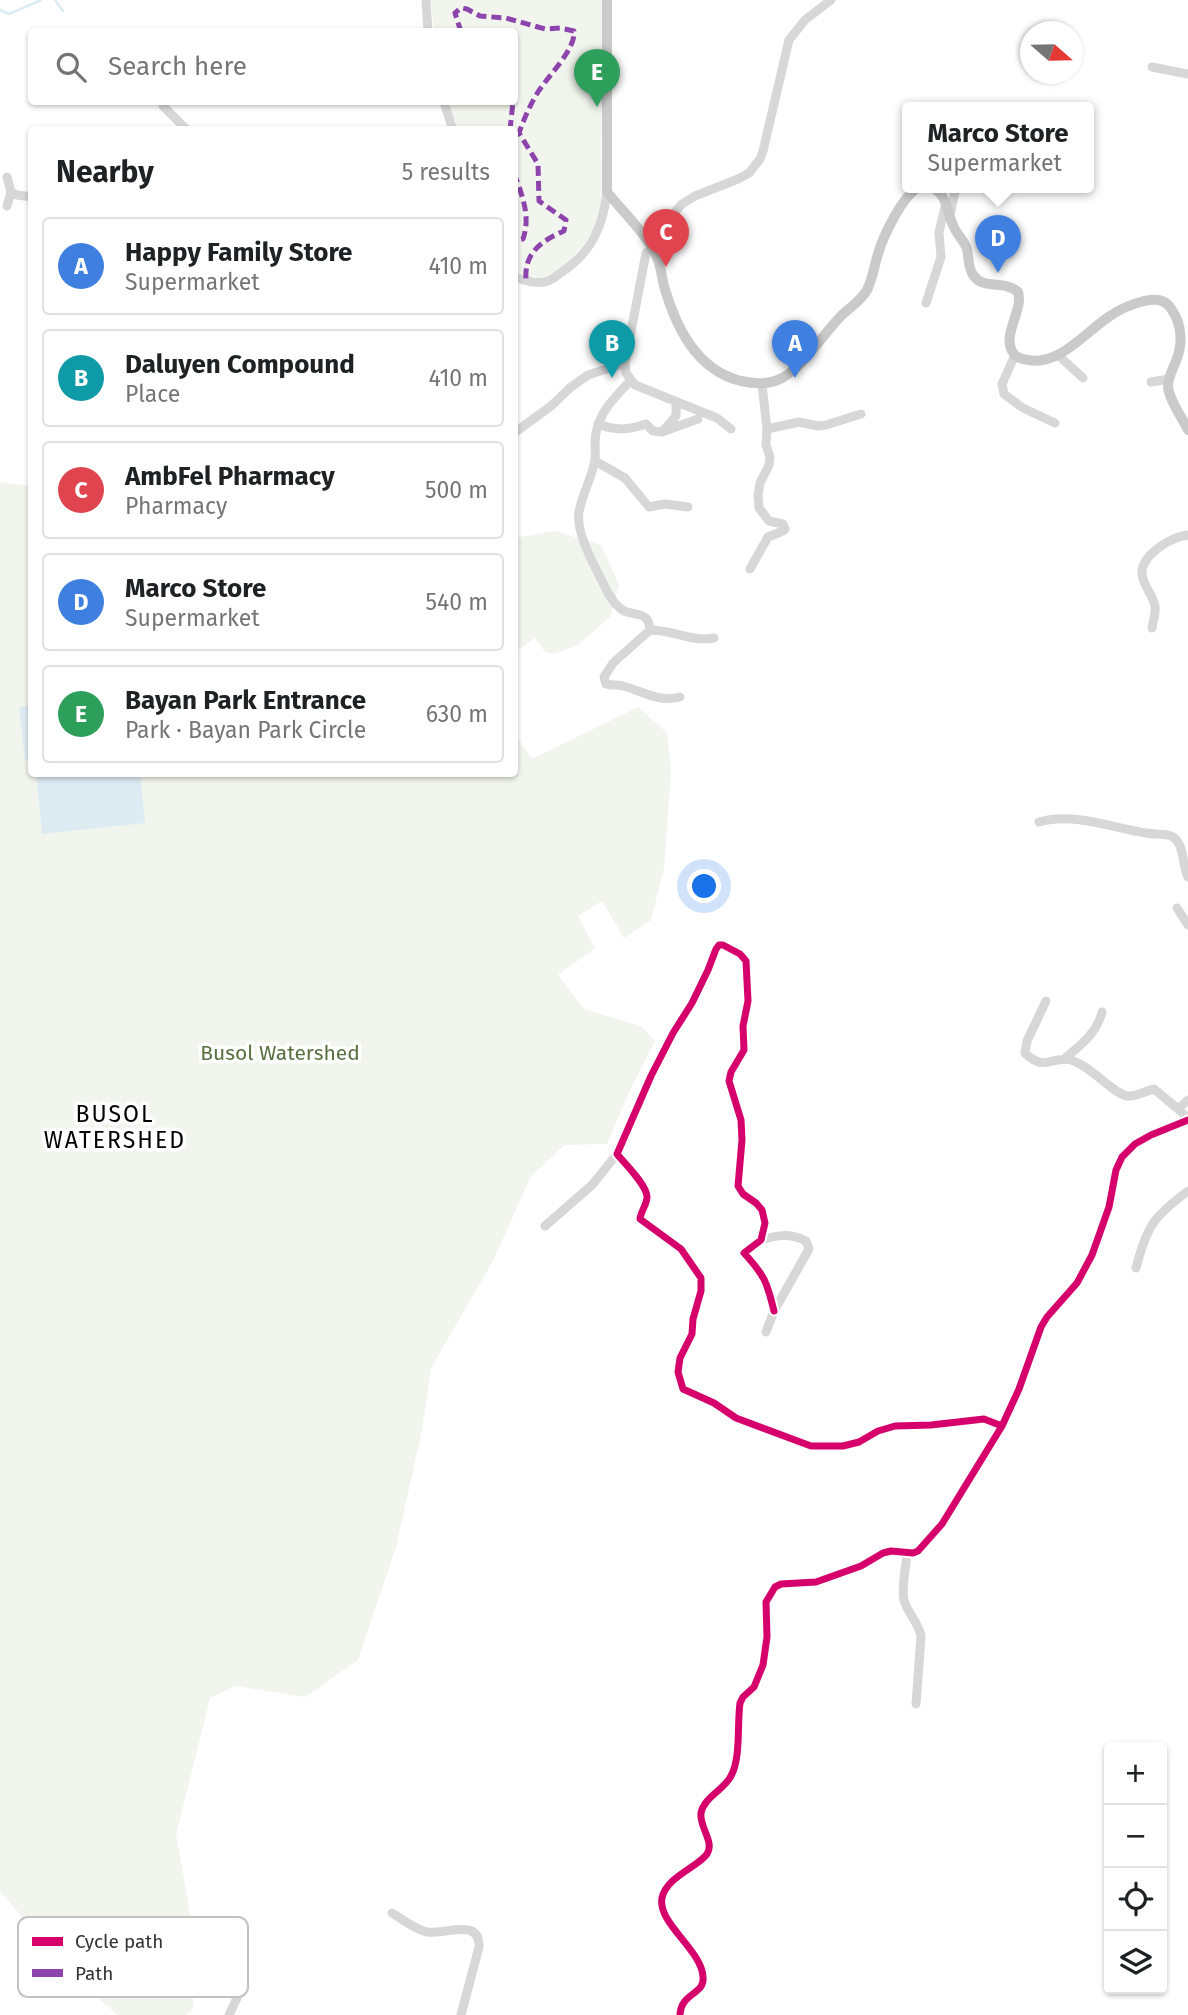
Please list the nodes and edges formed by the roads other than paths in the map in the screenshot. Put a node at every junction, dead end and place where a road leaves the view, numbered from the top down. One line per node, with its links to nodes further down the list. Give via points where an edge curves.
1 (426, 0): 4 (street)
2 (607, 0): 13 (main road)
3 (831, 0): 21 (street, via 789,40 756,166 682,204 665,236)
4 (428, 28)
5 (1152, 67): 6 (street)
6 (1188, 74)
7 (445, 105): 10 (street)
8 (163, 106): 9 (street)
9 (183, 126)
10 (452, 126)
11 (7, 177): 12 (street)
12 (11, 192): 17 (street); 19 (street)
13 (607, 192): 21 (main road); 22 (street, via 596,237 568,268 548,281)
14 (911, 193): 32 (main road, via 888,229 861,298 795,369)
15 (941, 193): 18 (main road)
16 (955, 193): 20 (street)
17 (28, 194)
18 (946, 203): 20 (main road); 23 (street, via 939,232 941,257)
19 (7, 206)
20 (950, 217): 25 (main road, via 966,246 976,279 1011,286 1018,292 1010,339)
21 (652, 249): 27 (street, via 646,253); 32 (main road, via 678,324 695,353 723,374)
22 (518, 279)
23 (926, 303)
24 (1185, 333): 26 (main road, via 1172,310 1154,299 1121,309); 29 (main road)
25 (1015, 355): 26 (main road, via 1034,362); 36 (street, via 1002,384 1004,394)
26 (1053, 357): 28 (street)
27 (625, 363): 30 (street); 40 (street, via 589,375)
28 (1083, 378)
29 (1169, 379): 31 (street); 41 (main road, via 1169,392)
30 (631, 380): 37 (street); 38 (street, via 717,418)
31 (1151, 382)
32 (762, 384): 39 (street)
33 (677, 406): 42 (street, via 676,416)
34 (860, 414): 39 (street, via 826,425 799,422)
35 (698, 419): 42 (street)
36 (1055, 423)
37 (598, 424): 42 (street, via 627,430 646,424); 43 (street)
38 (731, 429)
39 (767, 429): 46 (street, via 770,457 760,483 759,508 769,521 784,524 785,529 768,537)
40 (518, 430)
41 (1188, 430)
42 (662, 432)
43 (595, 461): 44 (street, via 625,478 649,507); 48 (street, via 578,516 580,530 613,601 625,611 645,617)
44 (688, 507)
45 (1188, 535): 47 (street, via 1177,536 1145,562 1142,575 1155,608)
46 (750, 569)
47 (1152, 628)
48 (650, 630): 49 (street, via 700,640); 50 (street, via 608,668 604,682 660,699)
49 (714, 638)
50 (680, 697)
51 (1039, 822): 52 (street, via 1062,819 1168,835 1181,849)
52 (1188, 877)
53 (1177, 908): 54 (street)
54 (1188, 925)
55 (1046, 1001): 57 (street, via 1025,1053 1040,1062)
56 (1102, 1012): 57 (street, via 1088,1037)
57 (1064, 1059): 59 (street, via 1089,1069 1122,1094 1154,1089)
58 (1188, 1100): 59 (street)
59 (1178, 1109): 60 (street)
60 (1188, 1119): 68 (street, via 1151,1135 1122,1157 1092,1255 1077,1283 1041,1327)
61 (617, 1154): 63 (street, via 592,1185); 64 (street, via 716,949 723,945 740,954 747,972 744,1050 729,1081 741,1121 738,1185 762,1210); 68 (street, via 647,1193 640,1219 681,1249 701,1279 691,1337 680,1358 683,1389 736,1418 811,1446 844,1446 895,1426 984,1419)
62 (1188, 1191): 65 (street, via 1148,1229)
63 (545, 1226)
64 (761, 1240): 66 (street, via 744,1253 761,1272); 66 (street, via 778,1234 803,1239 809,1245)
65 (1136, 1268)
66 (774, 1311): 67 (street)
67 (766, 1332)
68 (1002, 1426): 69 (street, via 942,1524 918,1551)
69 (907, 1554): 70 (street, via 904,1603 921,1636); 75 (street, via 891,1551 823,1580 781,1584 766,1602 763,1665 759,1679 740,1703 733,1774 701,1814 709,1851 676,1877 662,1899 667,1917 703,1972 702,1985 684,2001)
70 (916, 1704)
71 (392, 1913): 74 (street, via 429,1933 461,1929 477,1935 479,1947)
72 (237, 1997): 73 (street)
73 (229, 2015)
74 (461, 2015)
75 (680, 2015)

